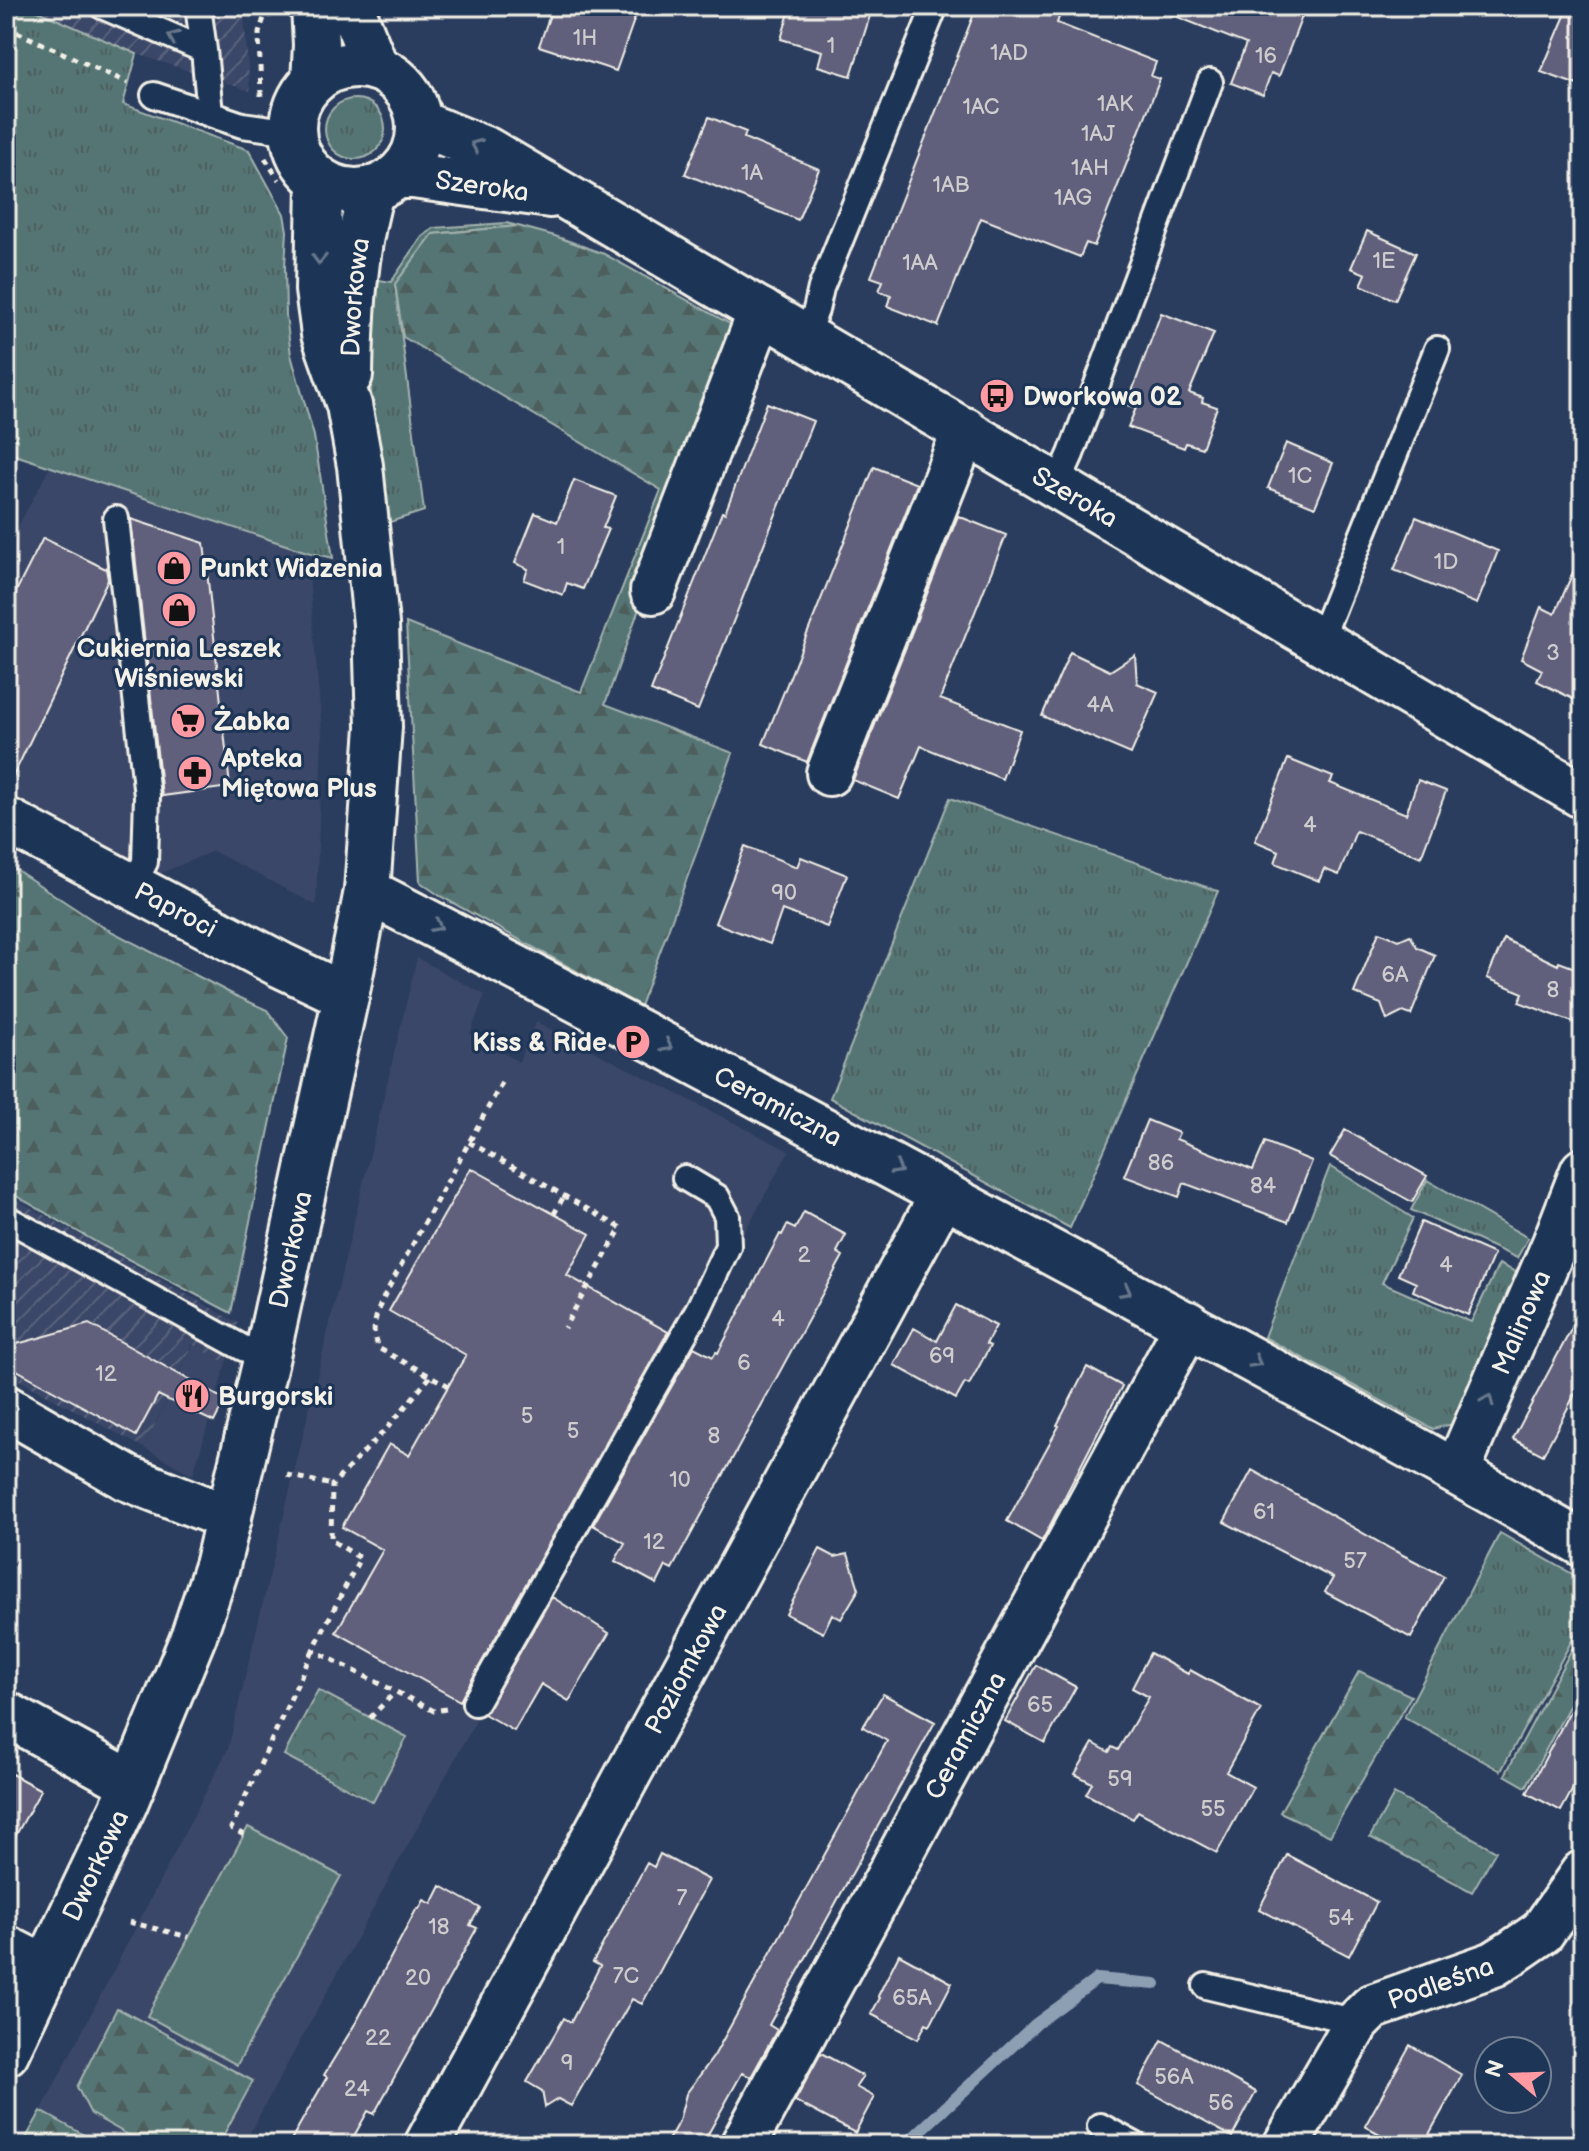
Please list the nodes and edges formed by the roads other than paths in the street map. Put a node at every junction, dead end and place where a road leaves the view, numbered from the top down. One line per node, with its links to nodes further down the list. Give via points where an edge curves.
1 (102, 6): 6 (lane)
2 (198, 6): 7 (lane)
3 (314, 6): 9 (street)
4 (351, 6): 8 (street)
5 (935, 6): 19 (lane)
6 (134, 14): 7 (lane, one-way to 6)
7 (204, 50): 12 (lane)
8 (376, 68): 9 (street, via 343,66); 13 (street, via 401,83)
9 (314, 81): 14 (street, via 294,113)
10 (1210, 82): 23 (lane)
11 (154, 95): 12 (lane)
12 (210, 114): 14 (lane)
13 (419, 123): 16 (street, via 408,165); 17 (street, Szeroka, one-way to 13, via 487,150)
14 (293, 132): 15 (street, via 297,152)
15 (320, 181): 16 (street, via 354,192); 21 (street, Dworkowa, one-way to 21, via 318,290 324,334)
16 (385, 183): 17 (street, Szeroka, via 413,176); 21 (street, Dworkowa, via 363,221 357,257)
17 (568, 198): 18 (street, Szeroka)
18 (761, 311): 19 (street, Szeroka); 25 (street)
19 (805, 337): 22 (street, Szeroka)
20 (1437, 349): 26 (lane)
21 (349, 405): 31 (street, Dworkowa, via 376,624 379,727)
22 (965, 430): 23 (street, Szeroka); 27 (street)
23 (1057, 485): 26 (street, Szeroka)
24 (116, 519): 30 (lane, via 147,796 145,862)
25 (653, 591)
26 (1320, 641): 28 (street, Szeroka)
27 (829, 773)
28 (1583, 796)
29 (6, 820): 30 (street, Paproci)
30 (132, 887): 32 (street, Paproci)
31 (367, 891): 32 (street, Dworkowa); 35 (street, Ceramiczna, one-way to 35)
32 (346, 996): 38 (street, Dworkowa)
33 (1583, 1171): 40 (street, Malinowa, one-way to 33)
34 (685, 1178): 43 (lane, via 717,1197 727,1216 728,1246 699,1308)
35 (943, 1194): 37 (street, Ceramiczna, one-way to 37); 53 (street, Poziomkowa)
36 (6, 1218): 38 (lane, via 243,1348)
37 (1188, 1324): 40 (street, Ceramiczna, one-way to 40); 54 (street, Ceramiczna)
38 (267, 1356): 41 (street, Dworkowa)
39 (6, 1408): 41 (street, via 127,1478)
40 (1457, 1471): 42 (street, Ceramiczna)
41 (229, 1518): 45 (street, Dworkowa, via 202,1614)
42 (1583, 1544)
43 (475, 1703)
44 (6, 1714): 45 (street)
45 (133, 1784): 48 (street, Dworkowa)
46 (1583, 1873): 50 (street, Podleśna, via 1542,1932 1513,1952 1494,1964 1372,2007)
47 (6, 1948): 48 (street)
48 (45, 1968): 51 (street, Dworkowa)
49 (1206, 1986): 50 (lane)
50 (1357, 2022): 56 (street, Podleśna)
51 (6, 2053)
52 (1100, 2126): 55 (lane)
53 (427, 2145)
54 (743, 2145)
55 (1135, 2145)
56 (1286, 2145)

